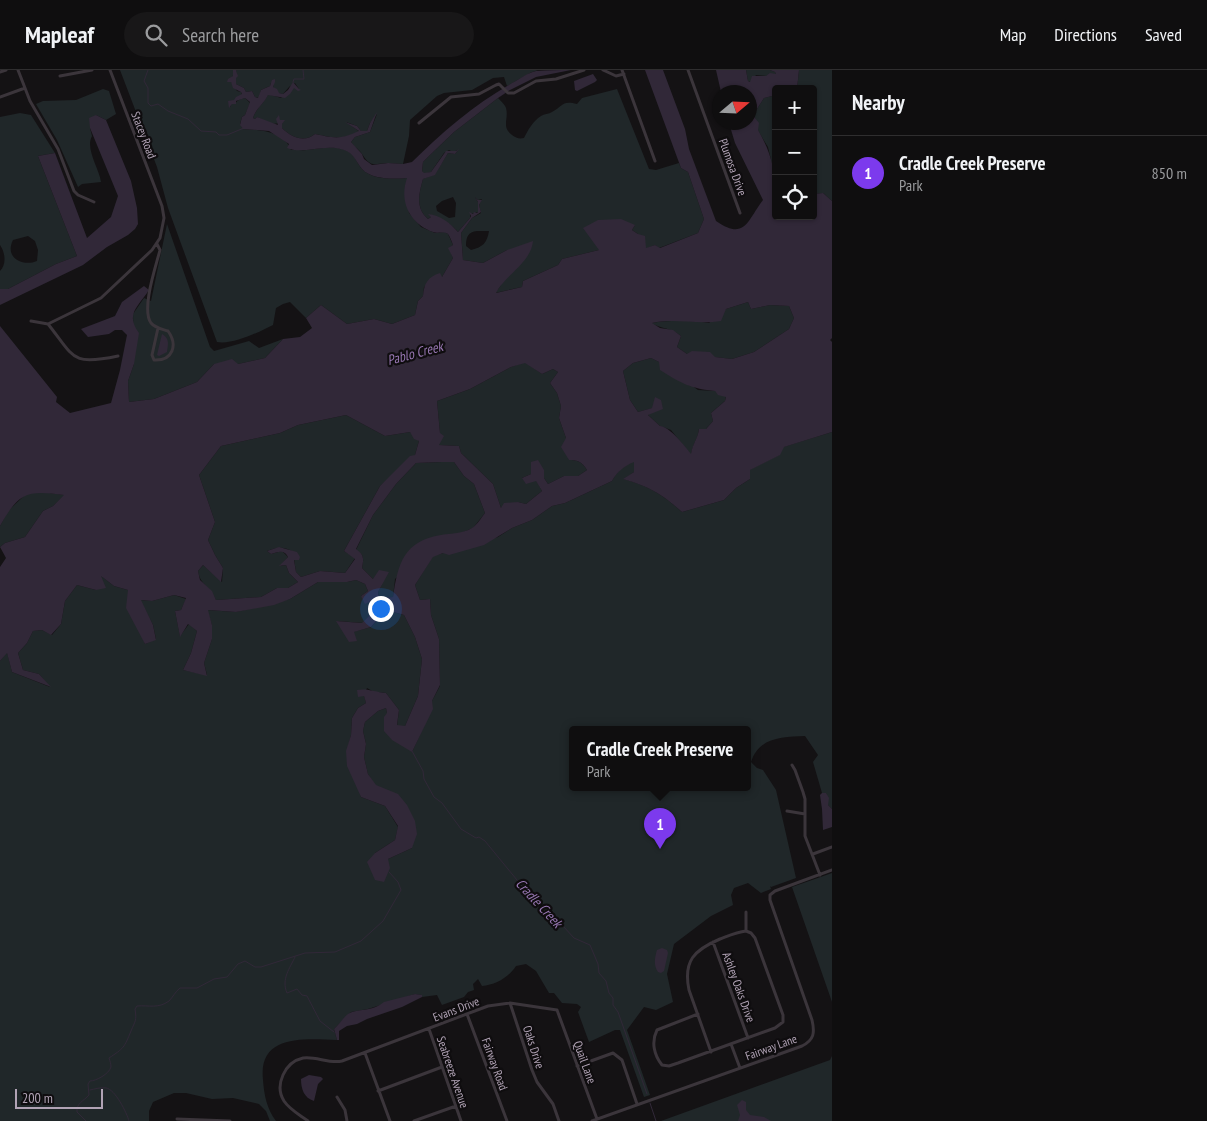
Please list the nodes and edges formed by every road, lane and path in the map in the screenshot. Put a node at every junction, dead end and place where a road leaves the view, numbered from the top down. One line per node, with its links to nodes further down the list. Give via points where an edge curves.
1 (6, 70): 8 (street)
2 (18, 70): 11 (street)
3 (92, 70): 10 (street)
4 (110, 70): 17 (street, Stacey Road, via 162,206 164,218)
5 (584, 70): 13 (street, via 556,79 536,81 514,94 496,85 479,94 451,97)
6 (603, 70): 9 (street, via 616,76)
7 (688, 70): 16 (street, Plumosa Drive)
8 (0, 72)
9 (623, 72): 14 (street)
10 (60, 76)
11 (24, 88): 12 (street); 15 (street, via 58,149 74,191)
12 (0, 97)
13 (419, 123)
14 (655, 161)
15 (94, 202)
16 (740, 213)
17 (157, 244): 19 (street, via 104,296); 20 (street, via 160,250 147,306 150,322)
18 (31, 321): 19 (street)
19 (48, 324): 21 (street, via 78,359 93,361)
20 (158, 328): 20 (street, via 168,331 174,343 168,356 154,360)
21 (118, 356)
22 (792, 765): 24 (street, via 803,792)
23 (787, 810): 24 (street)
24 (805, 814): 26 (street, via 806,836)
25 (832, 847): 26 (street)
26 (813, 854): 28 (street)
27 (832, 870): 28 (street)
28 (820, 875): 43 (street, Fairway Lane, via 775,891 770,900 812,1020 812,1039 802,1046)
29 (746, 912): 30 (street)
30 (746, 931): 31 (street); 37 (street, via 755,938 783,1015 779,1026)
31 (713, 942): 35 (street, via 699,949 690,962 687,981); 37 (street, Ashley Oaks Drive)
32 (510, 1003): 33 (street, Evans Drive); 34 (street, Evans Drive, via 488,1006); 57 (street, Oaks Drive, via 532,1070 553,1104)
33 (557, 1010): 41 (street, Quail Lane)
34 (467, 1014): 36 (street, Evans Drive); 56 (street, Fairway Road)
35 (698, 1014): 39 (street); 39 (street, via 659,1028 653,1043 655,1051 659,1062 665,1066)
36 (429, 1029): 40 (street, Evans Drive); 42 (street, Seabreeze Avenue)
37 (748, 1038): 38 (street)
38 (731, 1044): 39 (street); 43 (street)
39 (711, 1052)
40 (365, 1053): 44 (street); 51 (street, Evans Drive, via 337,1062 301,1058 290,1065 282,1075 282,1097 290,1108)
41 (577, 1066): 46 (street, via 613,1053 622,1060); 49 (street, Quail Lane)
42 (442, 1067): 44 (street); 47 (street, Seabreeze Avenue)
43 (740, 1068): 46 (street, Fairway Lane)
44 (378, 1091): 53 (street)
45 (337, 1097): 52 (street)
46 (637, 1104): 49 (street, Fairway Lane)
47 (456, 1106): 54 (street); 55 (street, Seabreeze Avenue)
48 (177, 1119): 50 (street)
49 (597, 1119): 58 (street, Fairway Lane)
50 (230, 1121)
51 (308, 1121)
52 (347, 1121)
53 (390, 1121)
54 (414, 1121)
55 (461, 1121)
56 (507, 1121)
57 (559, 1121)
58 (592, 1121)

